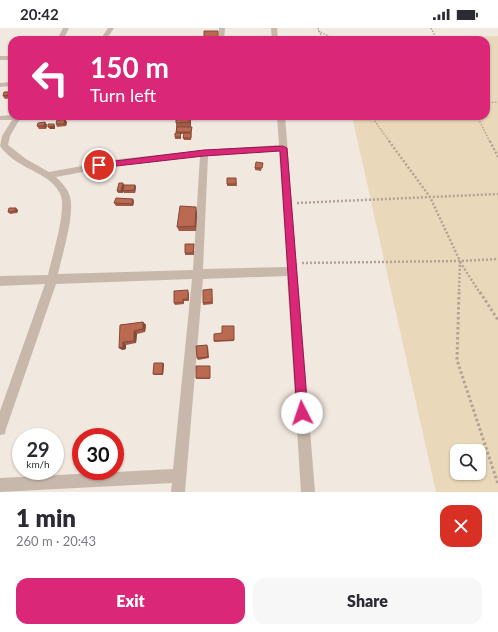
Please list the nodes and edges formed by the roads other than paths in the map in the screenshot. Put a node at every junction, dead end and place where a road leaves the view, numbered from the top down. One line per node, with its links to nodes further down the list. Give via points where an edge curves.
1 (15, 120): 5 (street, via 6,136 4,146 19,160)
2 (281, 120): 3 (street)
3 (283, 148): 4 (street); 6 (street)
4 (204, 153): 5 (street, via 120,162); 7 (street)
5 (48, 175): 8 (street, via 65,191 67,201)
6 (292, 267): 7 (street); 14 (street)
7 (198, 274): 8 (street); 11 (street)
8 (52, 279): 9 (street); 10 (street)
9 (0, 280)
10 (0, 429)
11 (180, 476): 12 (street); 13 (street)
12 (0, 485)
13 (178, 492)
14 (308, 492)

